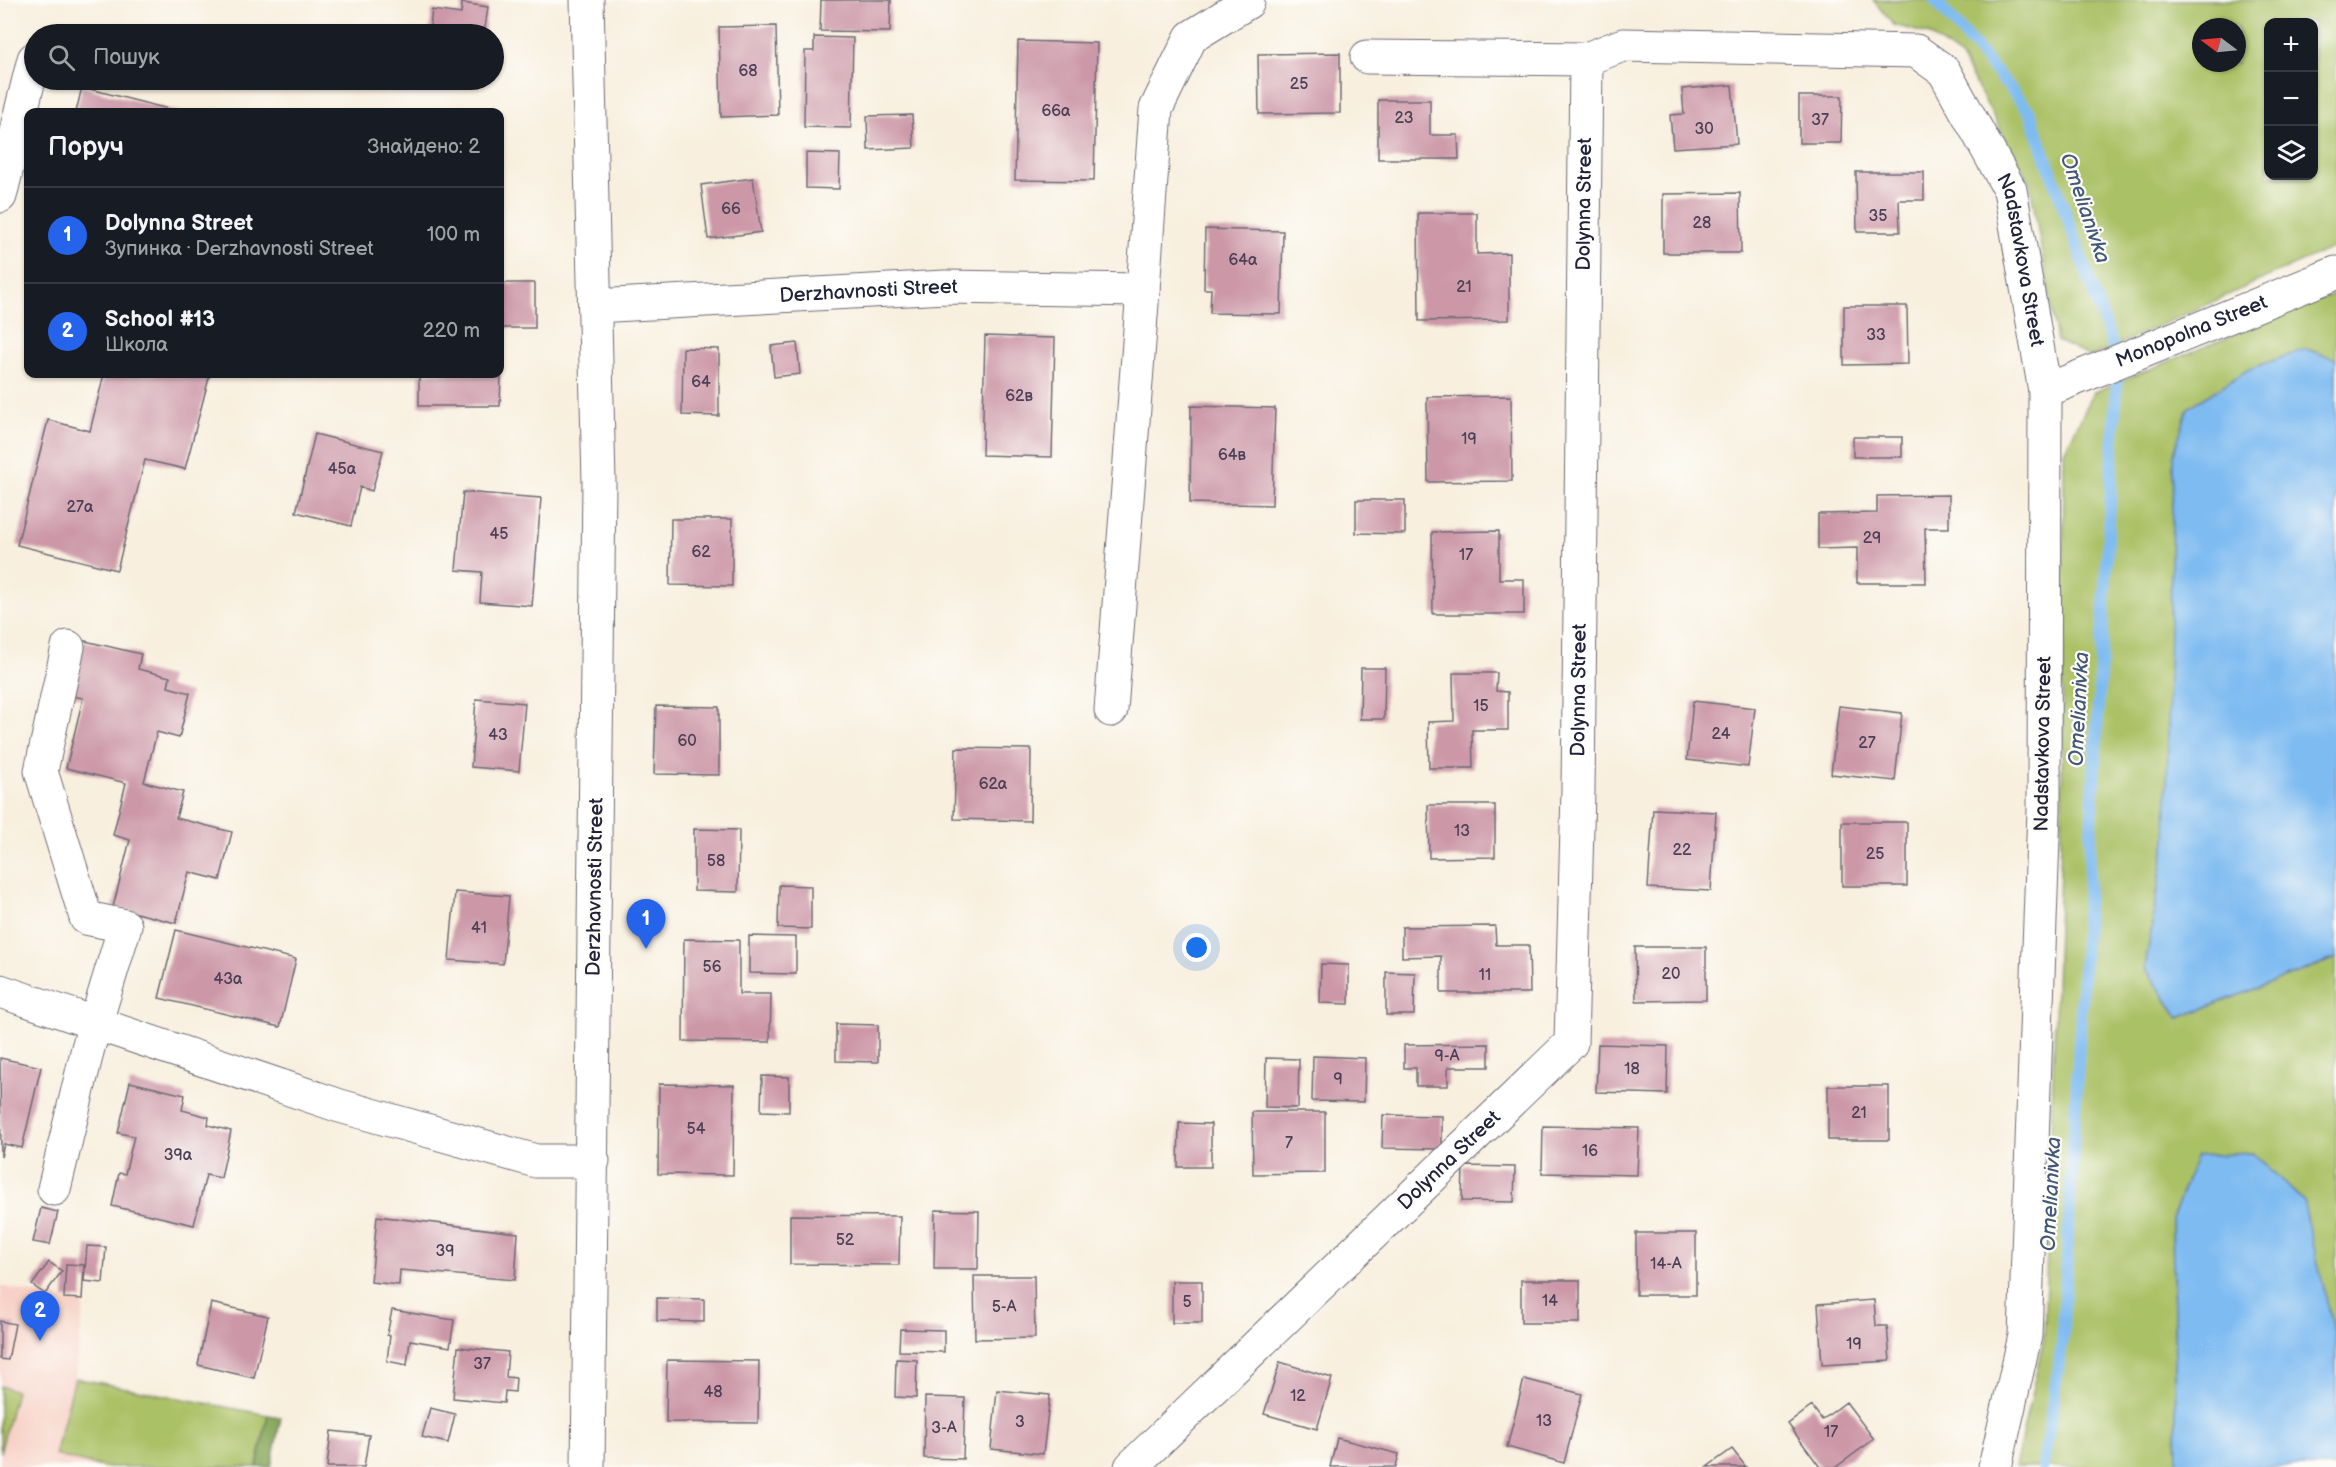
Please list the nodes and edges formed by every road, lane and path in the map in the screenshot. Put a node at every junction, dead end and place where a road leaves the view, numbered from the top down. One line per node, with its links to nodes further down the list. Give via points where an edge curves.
1 (587, 0): 9 (street, Derzhavnosti Street)
2 (1248, 2): 8 (street, via 1191,37 1156,109)
3 (1367, 57): 4 (street)
4 (1586, 59): 10 (street, Nadstavkova Street, via 1623,45 1916,51 1944,70 2010,190); 18 (street, Dolynna Street, via 1578,791 1571,1043)
5 (26, 90): 6 (street)
6 (0, 196)
7 (2336, 273): 10 (street, Monopolna Street)
8 (1143, 290): 9 (street, Derzhavnosti Street, via 945,287); 12 (street)
9 (595, 306): 15 (street, Derzhavnosti Street, via 599,482)
10 (2045, 391): 19 (street, Nadstavkova Street, via 2044,810 2025,1336)
11 (68, 647): 14 (street, via 41,771 86,918 124,926)
12 (1112, 710)
13 (0, 991): 14 (street)
14 (96, 1022): 15 (street, via 340,1106 537,1161); 16 (street)
15 (593, 1161): 17 (street, Derzhavnosti Street)
16 (54, 1189)
17 (588, 1467)
18 (1131, 1467)
19 (1995, 1467)

